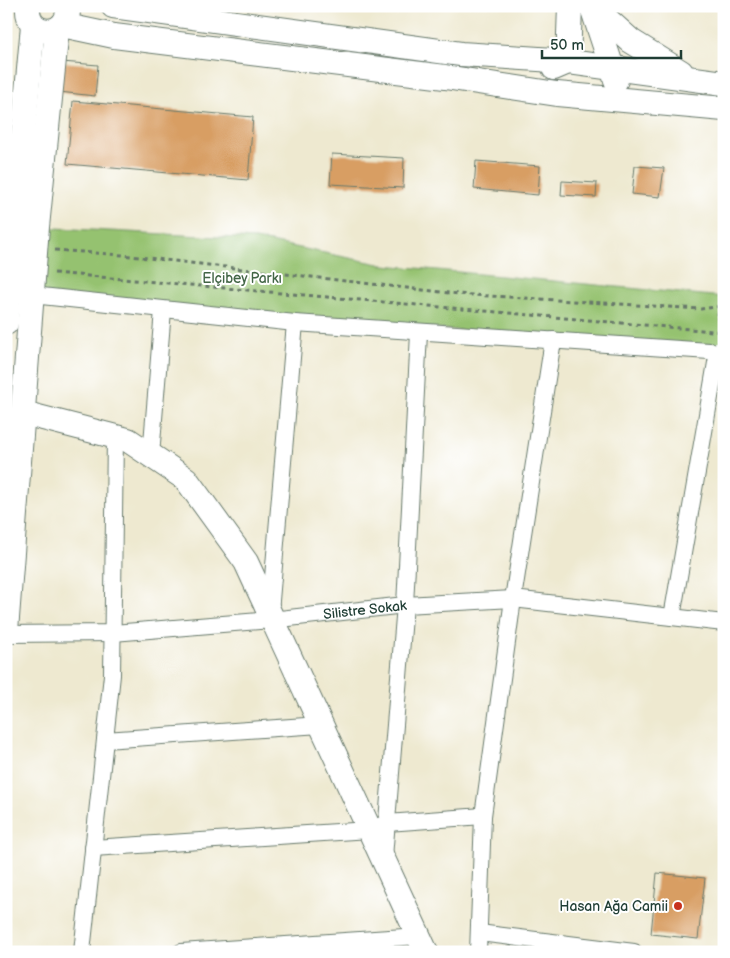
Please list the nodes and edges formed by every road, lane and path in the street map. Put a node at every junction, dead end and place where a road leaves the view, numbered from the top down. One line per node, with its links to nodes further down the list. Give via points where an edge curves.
1 (113, 6): 6 (main road, via 461,54)
2 (570, 6): 6 (main road)
3 (592, 6): 7 (main road); 8 (main road, via 631,41)
4 (24, 16): 5 (main road, via 44,31); 13 (main road)
5 (62, 20): 10 (main road, via 114,36); 13 (main road)
6 (568, 62): 7 (main road); 10 (main road, via 554,68 549,76)
7 (611, 67): 8 (main road); 11 (main road, via 616,79 612,91)
8 (688, 77): 9 (main road)
9 (724, 83)
10 (557, 94): 11 (main road)
11 (602, 98): 12 (main road)
12 (724, 109)
13 (24, 258): 14 (main road); 15 (path, via 60,251 122,255 458,294 701,309); 17 (main road); 20 (path)
14 (32, 295): 16 (street); 24 (main road)
15 (723, 306): 19 (path, via 716,317)
16 (163, 310): 18 (street); 26 (street)
17 (6, 323)
18 (296, 323): 21 (street); 30 (street)
19 (724, 325)
20 (724, 332)
21 (419, 333): 22 (street); 28 (street)
22 (553, 340): 23 (street); 27 (street)
23 (721, 351): 29 (street)
24 (23, 413): 25 (main road); 32 (main road)
25 (115, 436): 26 (main road, via 128,440); 33 (street)
26 (151, 455): 30 (main road, via 186,479 246,562)
27 (512, 599): 28 (street, Silistre Sokak); 29 (street, Silistre Sokak); 36 (street)
28 (405, 605): 30 (street, Silistre Sokak); 37 (street)
29 (672, 617): 31 (street, Silistre Sokak)
30 (271, 619): 33 (street, Silistre Sokak); 34 (main road)
31 (724, 623)
32 (6, 632): 33 (street, Silistre Sokak)
33 (113, 633): 35 (street)
34 (320, 725): 35 (street); 37 (main road)
35 (105, 740): 38 (street)
36 (483, 816): 37 (street); 39 (street)
37 (378, 827): 38 (street); 40 (main road, via 384,861)
38 (93, 848): 41 (street)
39 (479, 933): 43 (street); 44 (street)
40 (422, 944): 42 (street)
41 (82, 952)
42 (182, 952)
43 (478, 952)
44 (634, 952)

